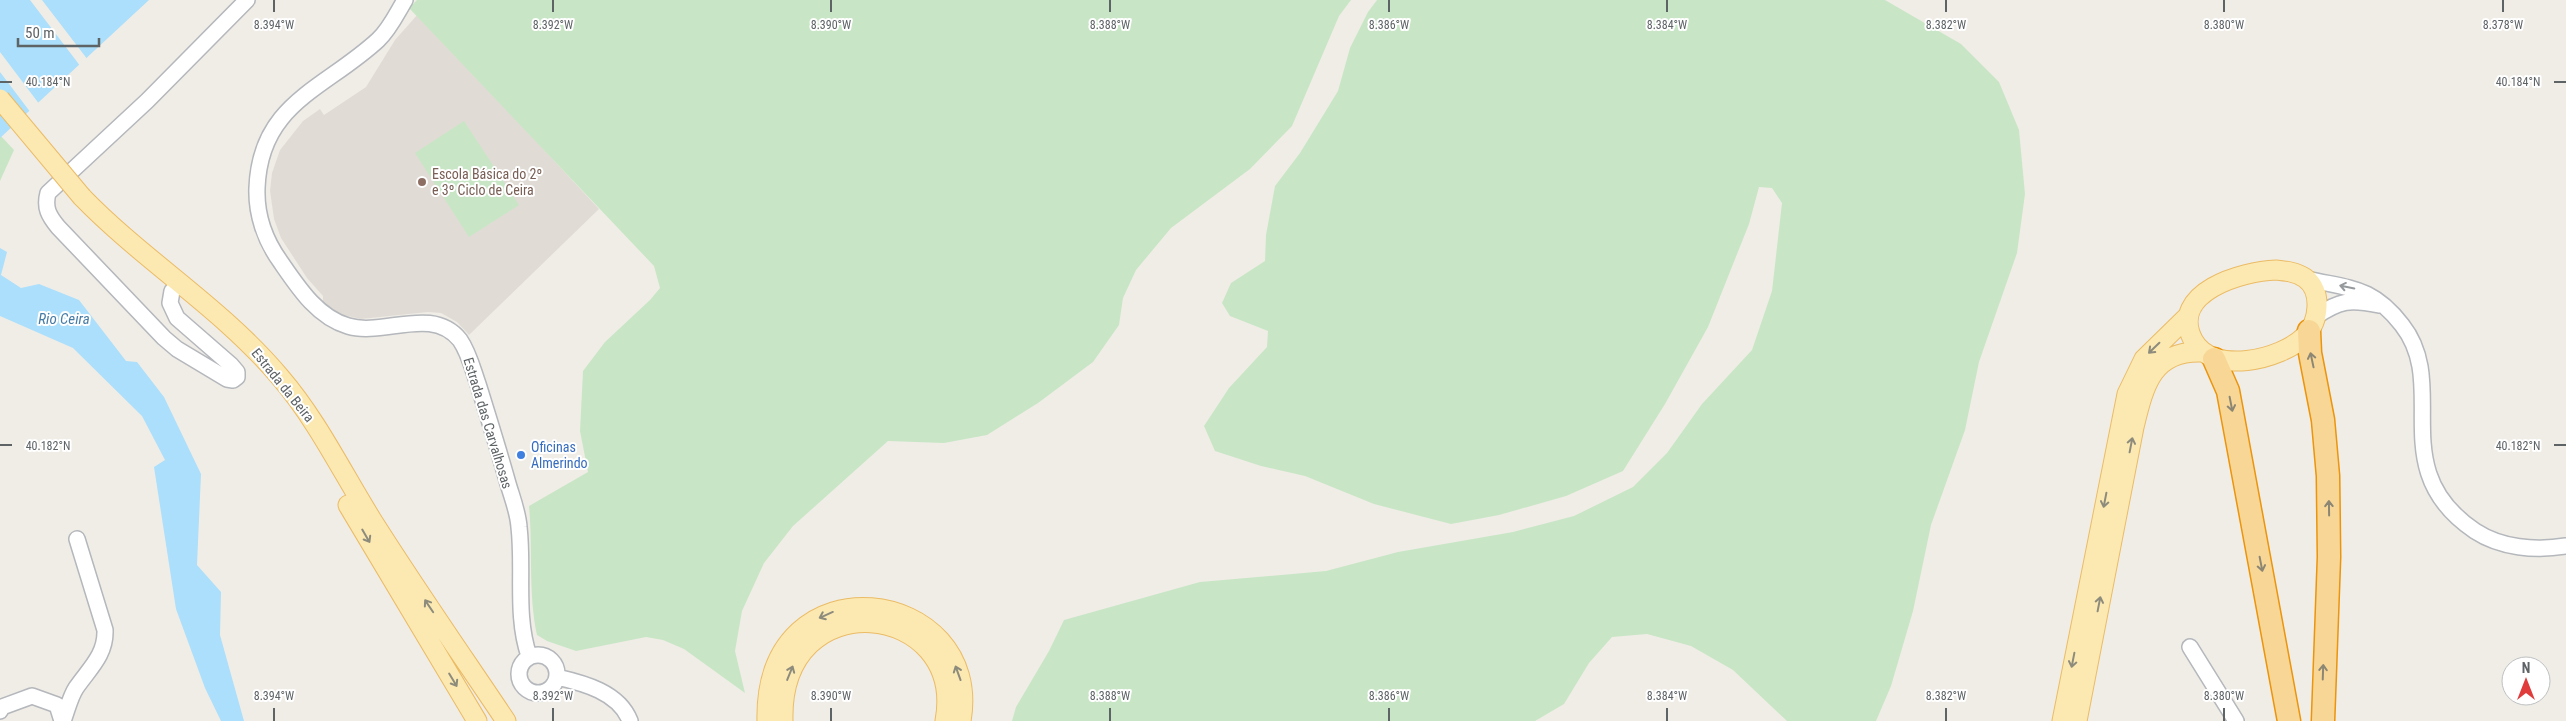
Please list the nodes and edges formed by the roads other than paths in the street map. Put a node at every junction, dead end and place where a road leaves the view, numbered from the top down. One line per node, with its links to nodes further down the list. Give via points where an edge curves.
1 (247, 0): 7 (street, via 148,101 48,193 48,214 53,221 164,338 177,349 233,380 237,372 232,365 177,318 170,303)
2 (405, 0): 15 (street, Estrada das Carvalhosas, via 379,40 291,106 276,122 266,142 258,173 260,221 271,249 322,314 350,327 427,322 450,331 464,348 492,429 519,525 522,628)
3 (0, 100): 5 (main road, Estrada da Beira, bridge)
4 (0, 115): 5 (main road, Estrada da Beira)
5 (76, 199): 7 (main road, Estrada da Beira, via 124,252); 20 (main road, Estrada da Beira, one-way to 5, via 372,520 303,406 280,377 230,324)
6 (2307, 279): 8 (street, one-way to 6, via 2364,291); 9 (main road, via 2288,272 2264,270 2239,275 2214,286 2197,299); 10 (main road, via 2315,293)
7 (172, 291): 19 (main road, Estrada da Beira, one-way to 19, via 220,329 282,398 309,437)
8 (2383, 306): 10 (street, via 2354,300 2335,304); 13 (street, via 2402,325 2415,352 2420,370 2421,430 2427,470 2447,507 2481,535 2503,544 2549,549)
9 (2189, 315): 11 (main road, via 2190,333); 26 (main road, one-way to 26, via 2144,359 2127,394)
10 (2312, 324): 11 (main road, via 2287,347 2265,356 2238,361); 30 (highway, one-way to 10, via 2329,557 2328,476 2323,420 2310,353)
11 (2208, 355): 27 (main road, one-way to 11, via 2134,427 2144,392 2151,376 2166,358 2186,352); 29 (highway, one-way to 29, via 2228,392)
12 (77, 539): 18 (street, via 105,630 105,642 89,672 75,689)
13 (2566, 546)
14 (2190, 647): 28 (street)
15 (529, 656): 16 (street, via 548,658 556,669); 16 (street, via 518,671 519,682 527,690 543,693 552,687)
16 (557, 677): 21 (street, via 608,695)
17 (0, 711): 18 (street, via 2,707 32,696 57,705)
18 (63, 721)
19 (478, 721)
20 (506, 721)
21 (630, 721)
22 (767, 721): 25 (main road, one-way to 22, via 961,681 946,649 928,630 910,618 891,609 876,607 831,612 797,633 774,668 768,694)
23 (783, 721): 24 (main road, one-way to 24, via 787,680 800,654 825,633 862,622 891,625 926,648 946,685)
24 (945, 721)
25 (962, 721)
26 (2062, 721)
27 (2077, 721)
28 (2236, 721)
29 (2289, 721)
30 (2323, 721)

